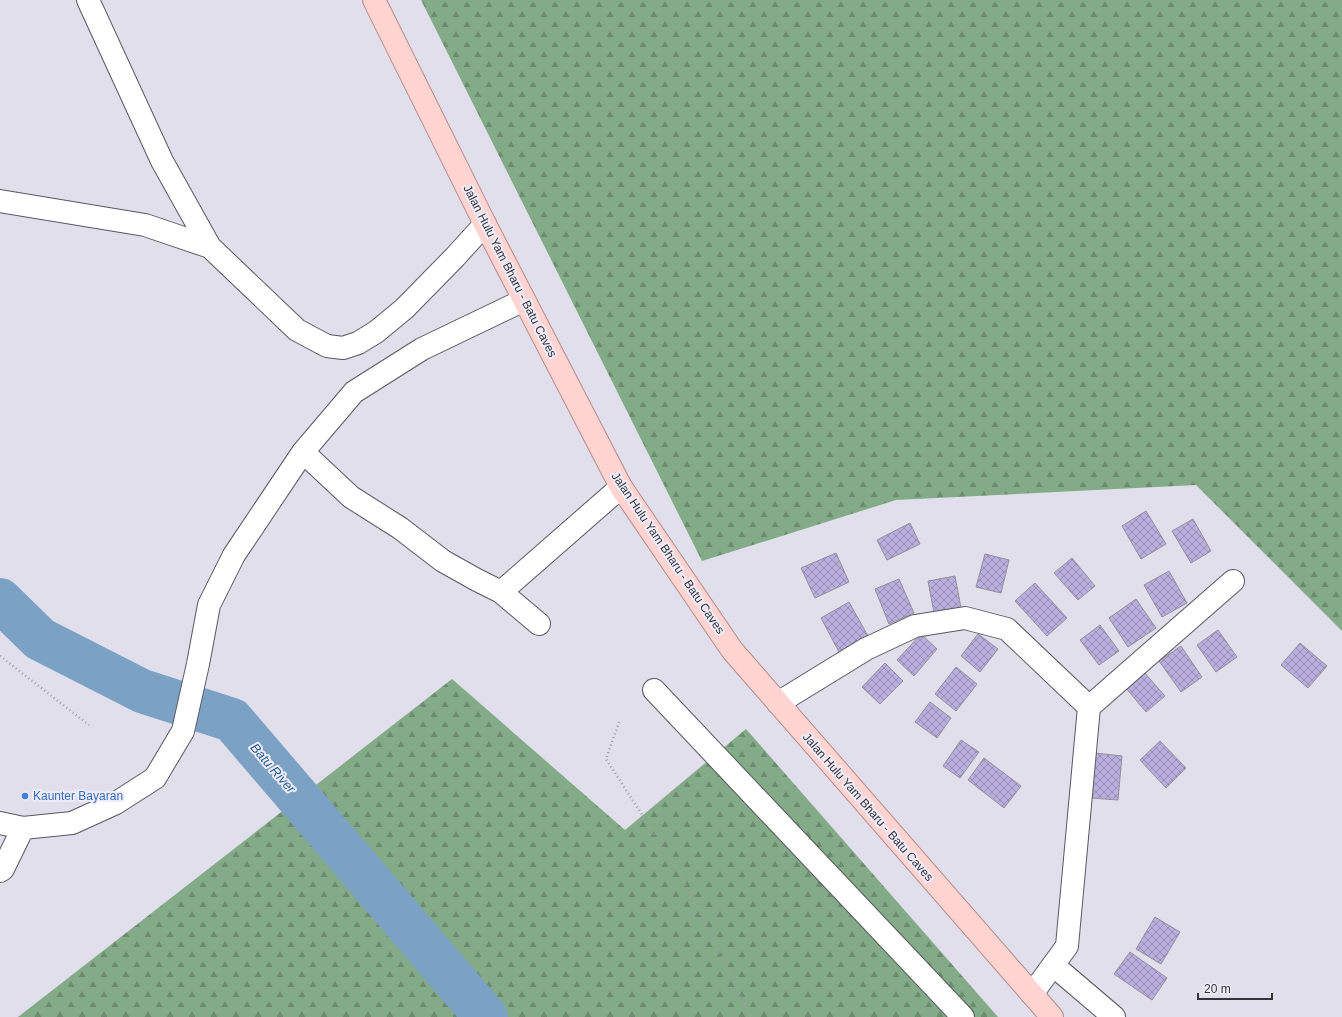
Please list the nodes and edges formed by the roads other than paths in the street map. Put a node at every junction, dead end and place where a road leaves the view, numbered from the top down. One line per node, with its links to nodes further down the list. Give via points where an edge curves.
1 (88, 0): 5 (street, via 162,161)
2 (374, 0): 4 (main road, Jalan Hulu Yam Bharu - Batu Caves)
3 (0, 201): 5 (street, via 145,225)
4 (485, 224): 5 (street, via 404,309 376,332 358,343 342,348 327,346 297,330); 6 (main road, Jalan Hulu Yam Bharu - Batu Caves)
5 (210, 247)
6 (524, 300): 7 (street, via 422,349 354,392); 8 (main road, Jalan Hulu Yam Bharu - Batu Caves)
7 (303, 452): 10 (street, via 351,497 400,528 443,561); 16 (street, via 234,555 208,605 184,731 155,778 116,804 72,823)
8 (621, 487): 10 (street); 13 (main road, Jalan Hulu Yam Bharu - Batu Caves, via 732,650)
9 (1233, 581): 14 (street)
10 (501, 592): 11 (street)
11 (539, 624)
12 (654, 690): 20 (street)
13 (778, 703): 14 (street, via 866,649 915,626 965,618 1007,629); 19 (main road, Jalan Hulu Yam Bharu - Batu Caves)
14 (1089, 707): 18 (street, via 1067,946)
15 (0, 823): 16 (street)
16 (23, 828): 17 (street)
17 (0, 871)
18 (1053, 965): 19 (street); 22 (street)
19 (1032, 994): 21 (main road, Jalan Hulu Yam Bharu - Batu Caves)
20 (963, 1017)
21 (1052, 1017)
22 (1114, 1017)

